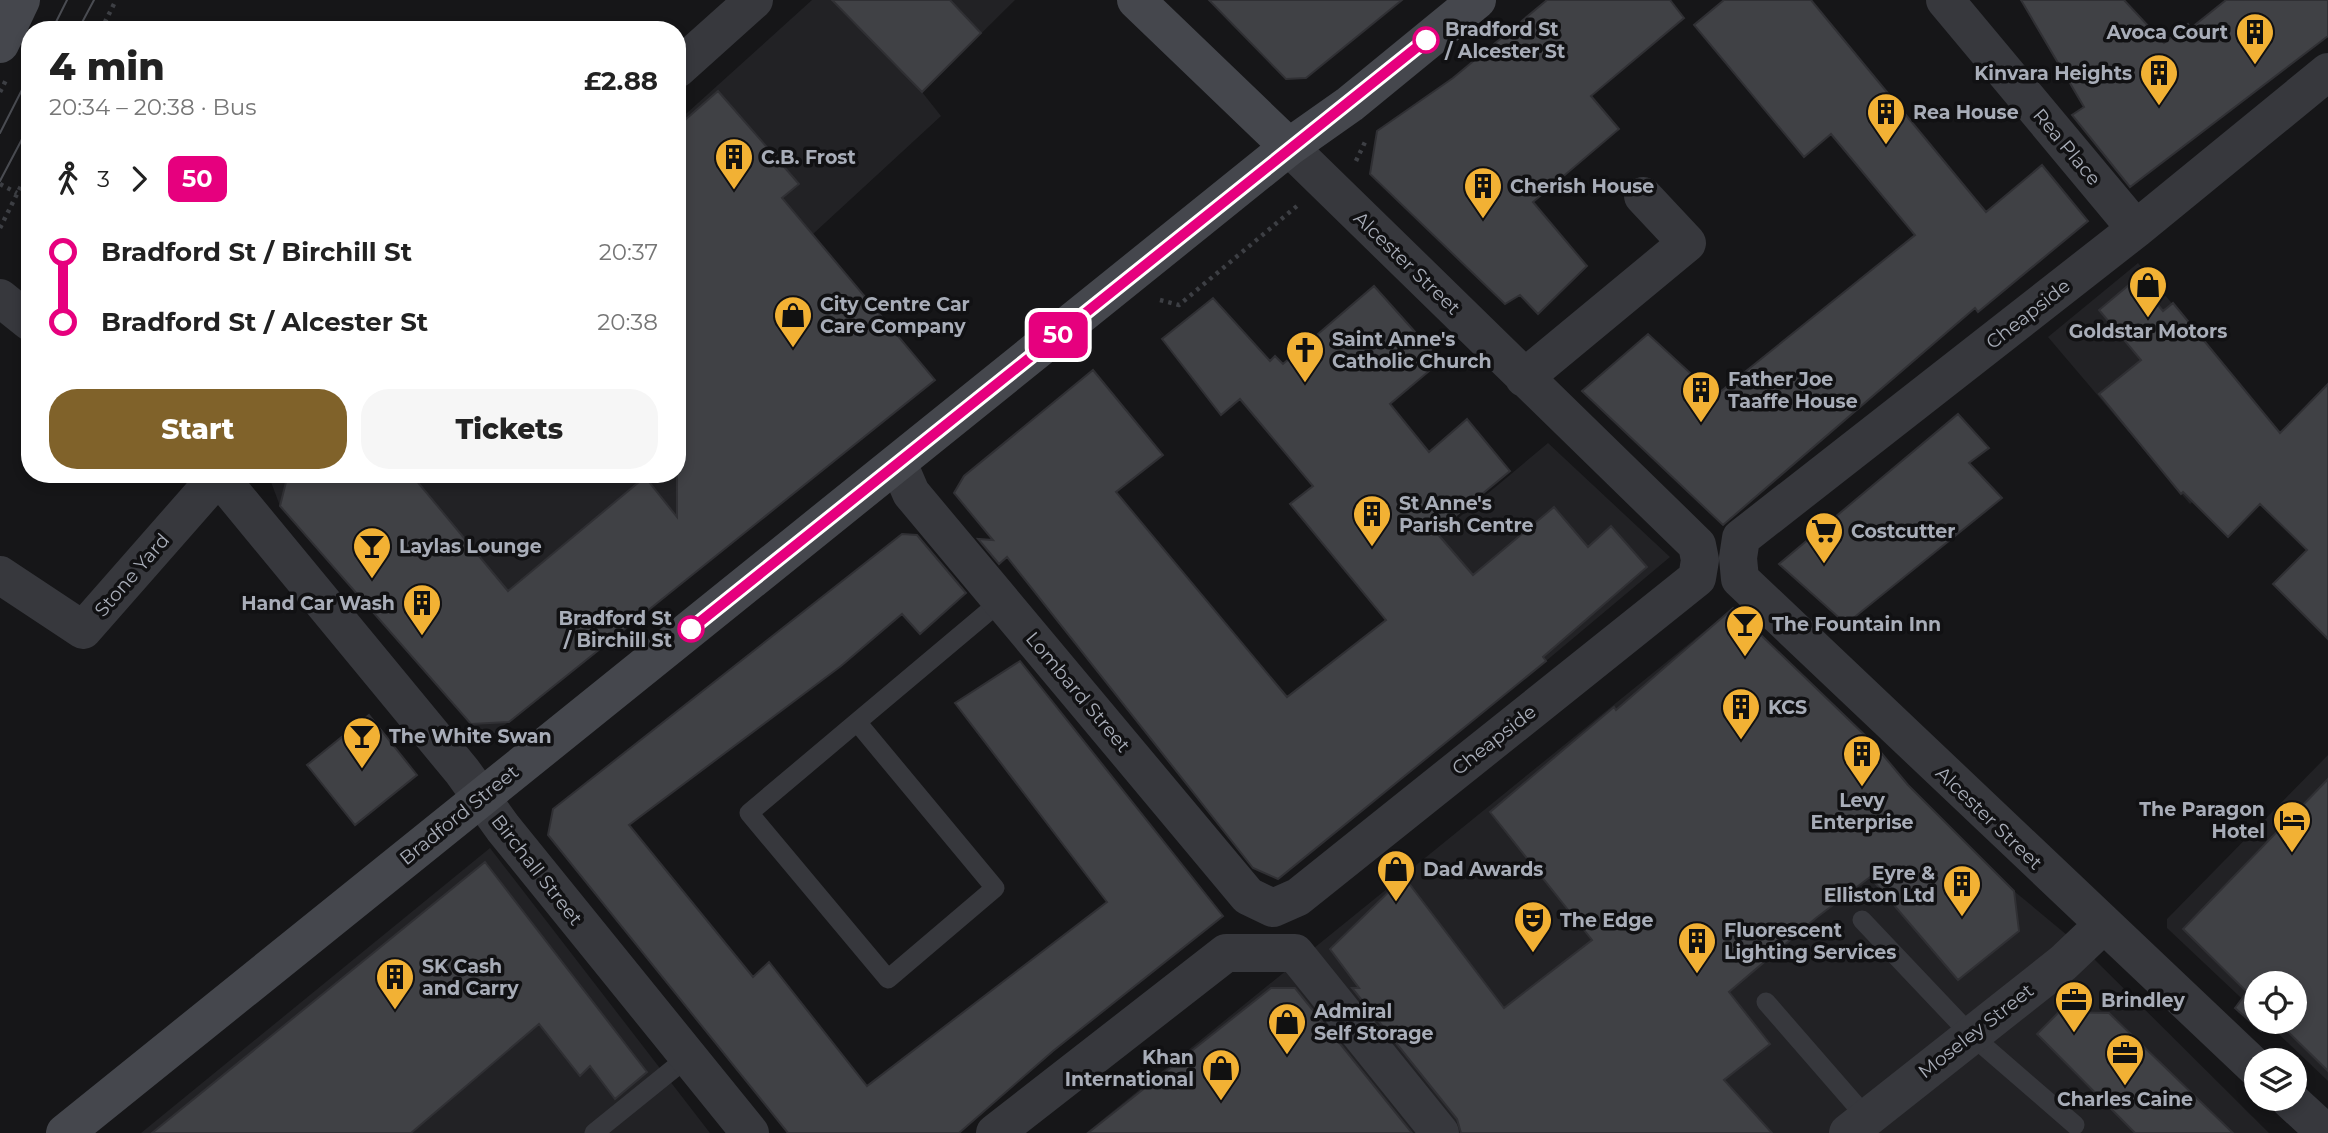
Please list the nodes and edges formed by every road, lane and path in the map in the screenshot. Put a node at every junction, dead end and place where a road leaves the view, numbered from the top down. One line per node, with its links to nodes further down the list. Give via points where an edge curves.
1 (21, 0): 8 (street)
2 (116, 0): 7 (path)
3 (754, 0): 9 (street)
4 (1136, 0): 11 (street, Alcester Street)
5 (1477, 0): 11 (street, Bradford Street, via 1350,104)
6 (1945, 0): 17 (street, Rea Place)
7 (106, 21)
8 (0, 44)
9 (686, 61)
10 (2328, 72): 17 (street, Cheapside)
11 (1289, 147): 20 (street, Alcester Street); 21 (street, Bradford Street)
12 (0, 184): 14 (path)
13 (21, 187): 14 (path)
14 (18, 193): 16 (path)
15 (1643, 196): 20 (street, via 1687,243)
16 (0, 228)
17 (2136, 229): 24 (street, Cheapside, via 1741,538)
18 (0, 298): 19 (street)
19 (21, 315)
20 (1524, 378): 25 (street, Alcester Street, via 1697,545)
21 (898, 463): 27 (street, Lombard Street, via 911,493); 29 (street, Bradford Street)
22 (212, 483): 26 (street, Stone Yard, via 83,630)
23 (226, 483): 29 (street, Birchall Street)
24 (1738, 558): 32 (street, Alcester Street, via 1740,579)
25 (1700, 560): 30 (street, Cheapside, via 1697,578 1668,602 1298,897)
26 (0, 575)
27 (1001, 601): 28 (lane); 30 (street, Lombard Street, via 1248,895)
28 (857, 722): 28 (lane, via 995,888 888,979 749,813)
29 (481, 797): 35 (street, Birchall Street); 40 (street, Bradford Street)
30 (1273, 908)
31 (1862, 920): 34 (lane)
32 (2102, 926): 34 (street, Moseley Street, via 2063,963); 36 (street, Alcester Street)
33 (1766, 1002): 38 (lane)
34 (1970, 1034): 38 (street, Moseley Street); 39 (lane)
35 (688, 1057): 41 (lane); 42 (street, Birchall Street)
36 (2244, 1057)
37 (2302, 1111): 45 (street)
38 (1858, 1125)
39 (2075, 1125)
40 (65, 1133)
41 (594, 1133)
42 (750, 1133)
43 (995, 1133): 44 (street, via 1226,953 1267,952 1295,953)
44 (1440, 1133)
45 (2326, 1133)

